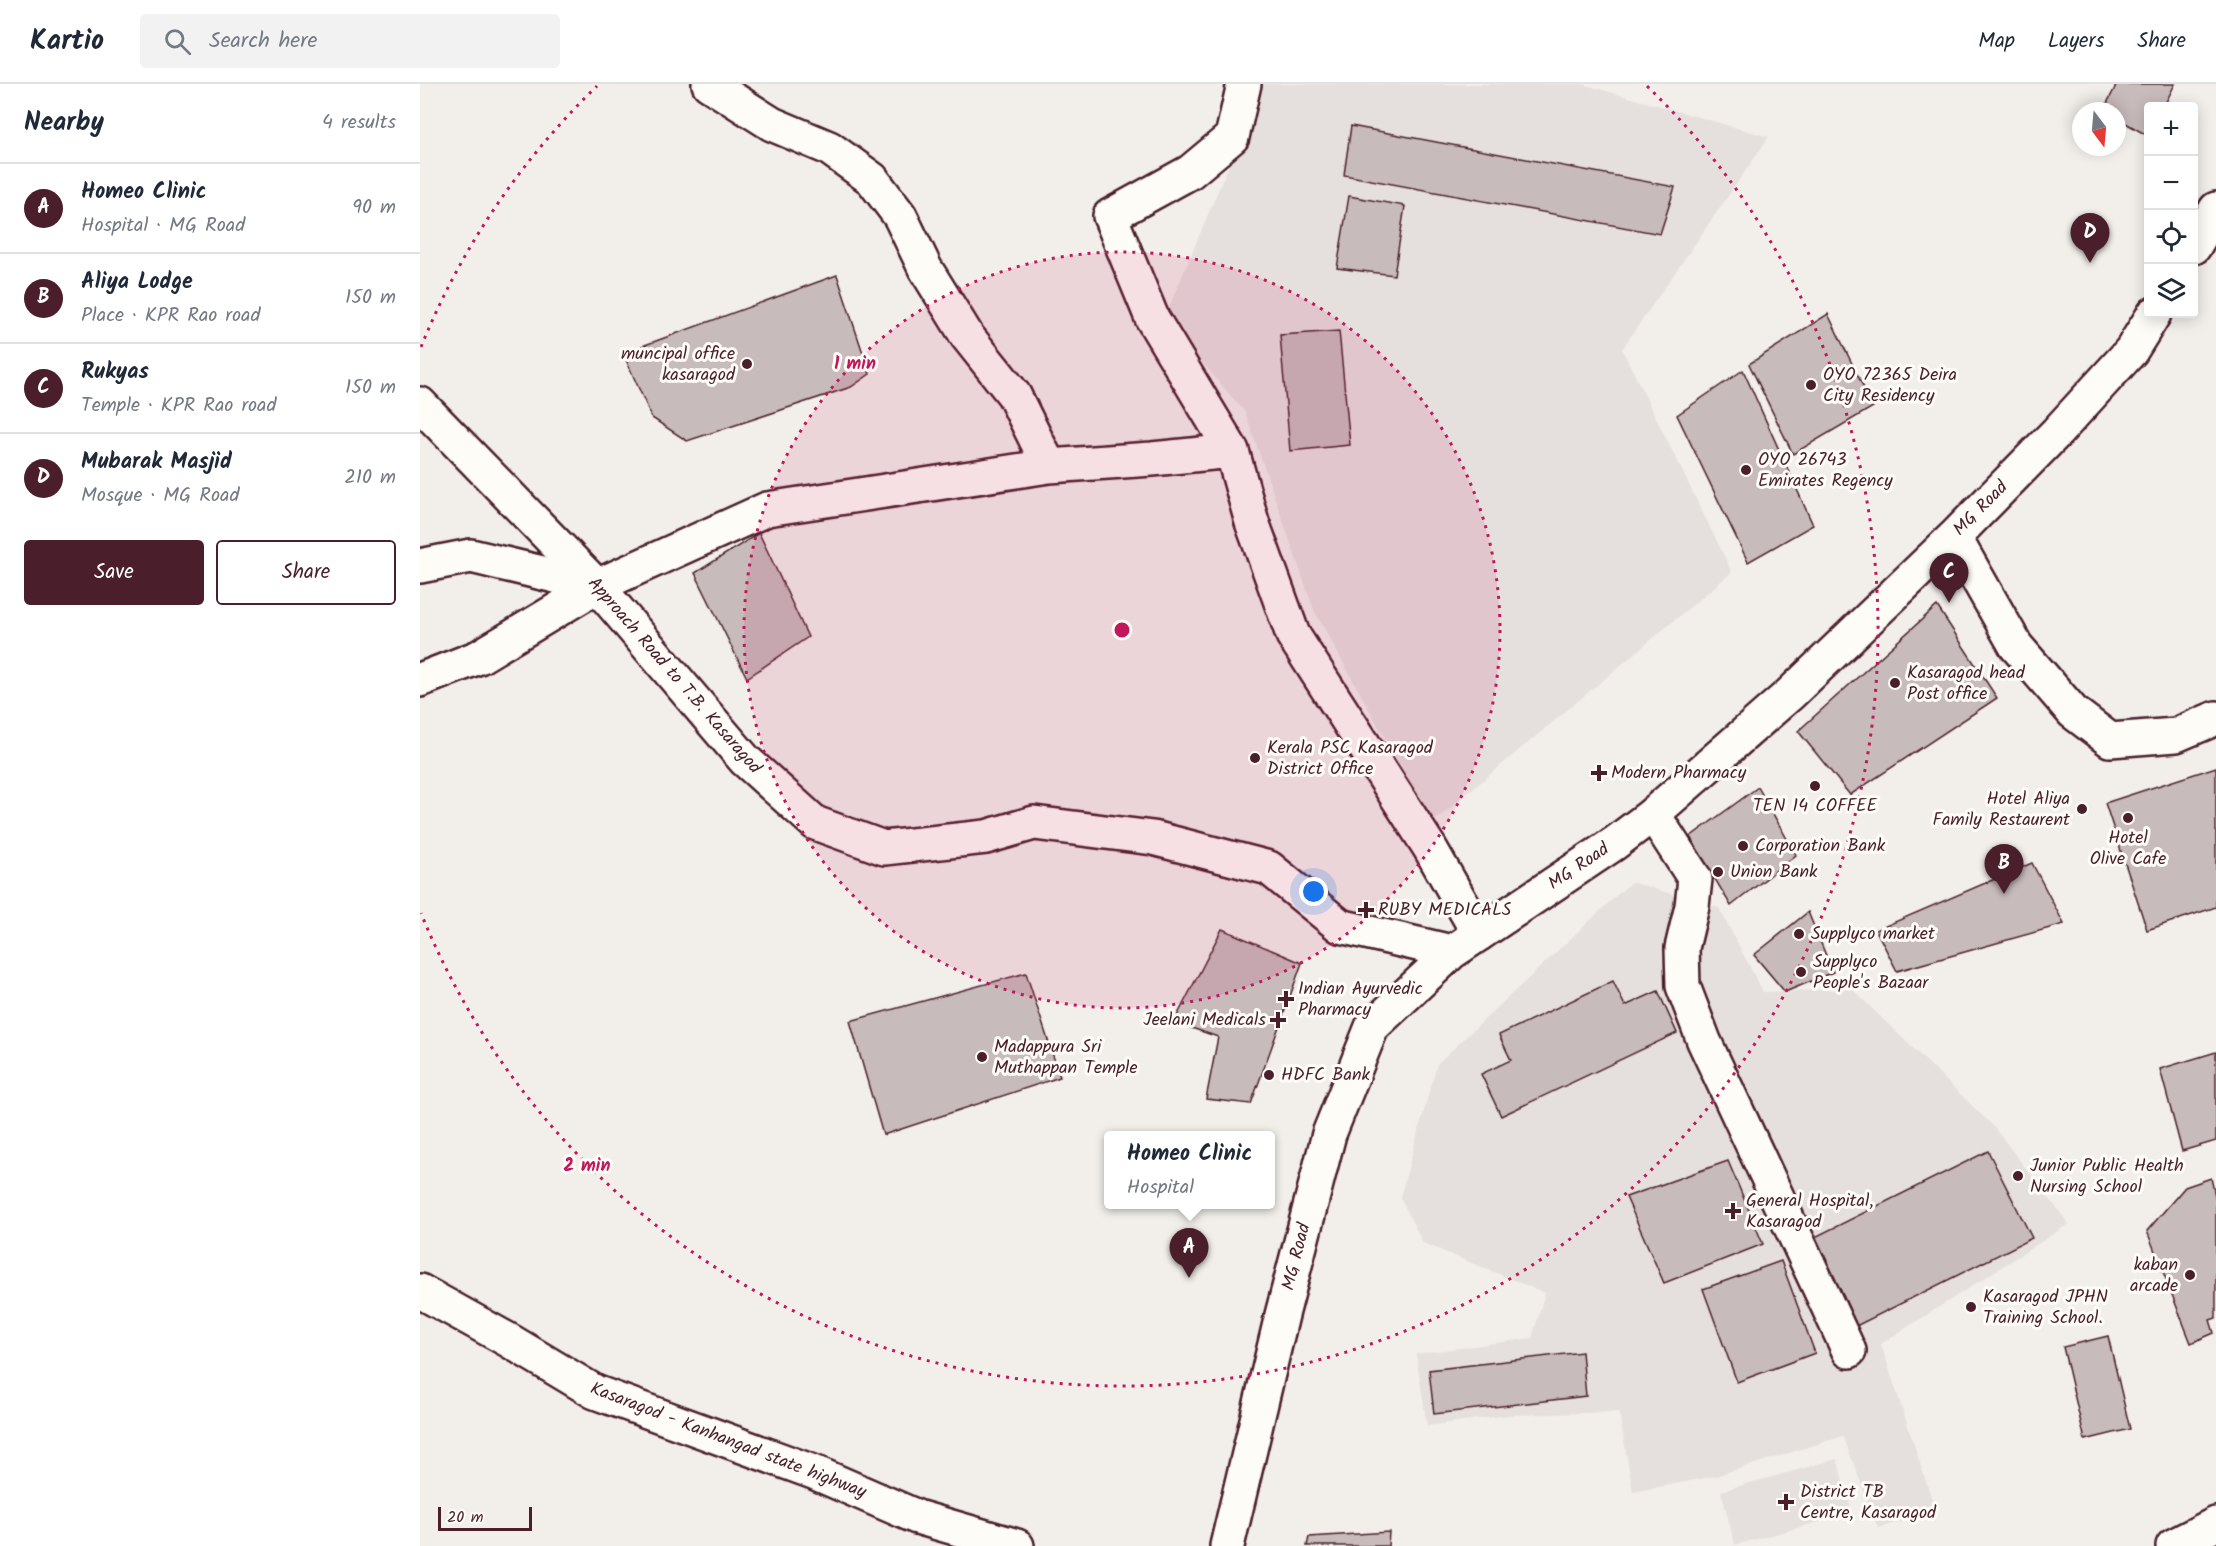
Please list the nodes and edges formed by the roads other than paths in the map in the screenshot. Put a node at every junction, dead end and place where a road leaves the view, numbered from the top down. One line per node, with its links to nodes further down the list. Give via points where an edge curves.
1 (709, 84): 8 (main road, via 772,124 829,148 872,179 900,216 967,336 1014,395)
2 (1244, 84): 7 (main road, via 1232,137 1190,171 1110,216 1152,318)
3 (2216, 209): 4 (main road)
4 (2198, 239)
5 (2152, 318): 9 (main road, MG Road, via 2132,351)
6 (420, 404): 11 (main road, Approach Road to T.B. Kasaragod)
7 (1232, 451): 8 (main road); 15 (main road, via 1252,522 1293,635 1413,820)
8 (1050, 466): 11 (main road, via 767,509)
9 (1954, 537): 13 (main road, via 2016,646 2073,712 2110,740 2176,735); 14 (main road, MG Road, via 1790,694)
10 (420, 566): 11 (main road, via 471,556)
11 (597, 586): 12 (main road, via 479,657); 16 (main road, Approach Road to T.B. Kasaragod, via 745,760 815,823 884,848 986,837 1034,823 1153,838 1269,868 1340,926)
12 (420, 680)
13 (2216, 717)
14 (1653, 814): 15 (main road, MG Road); 18 (main road, via 1695,879 1682,948 1683,986 1704,1041)
15 (1479, 934): 16 (main road, MG Road)
16 (1452, 952): 21 (main road, MG Road, via 1372,1027 1329,1134)
17 (420, 1291): 20 (main road, Kasaragod - Kanhangad state highway, via 595,1392 816,1473 918,1517)
18 (1849, 1351)
19 (2216, 1524): 22 (main road)
20 (1017, 1546)
21 (1227, 1546)
22 (2173, 1546)

